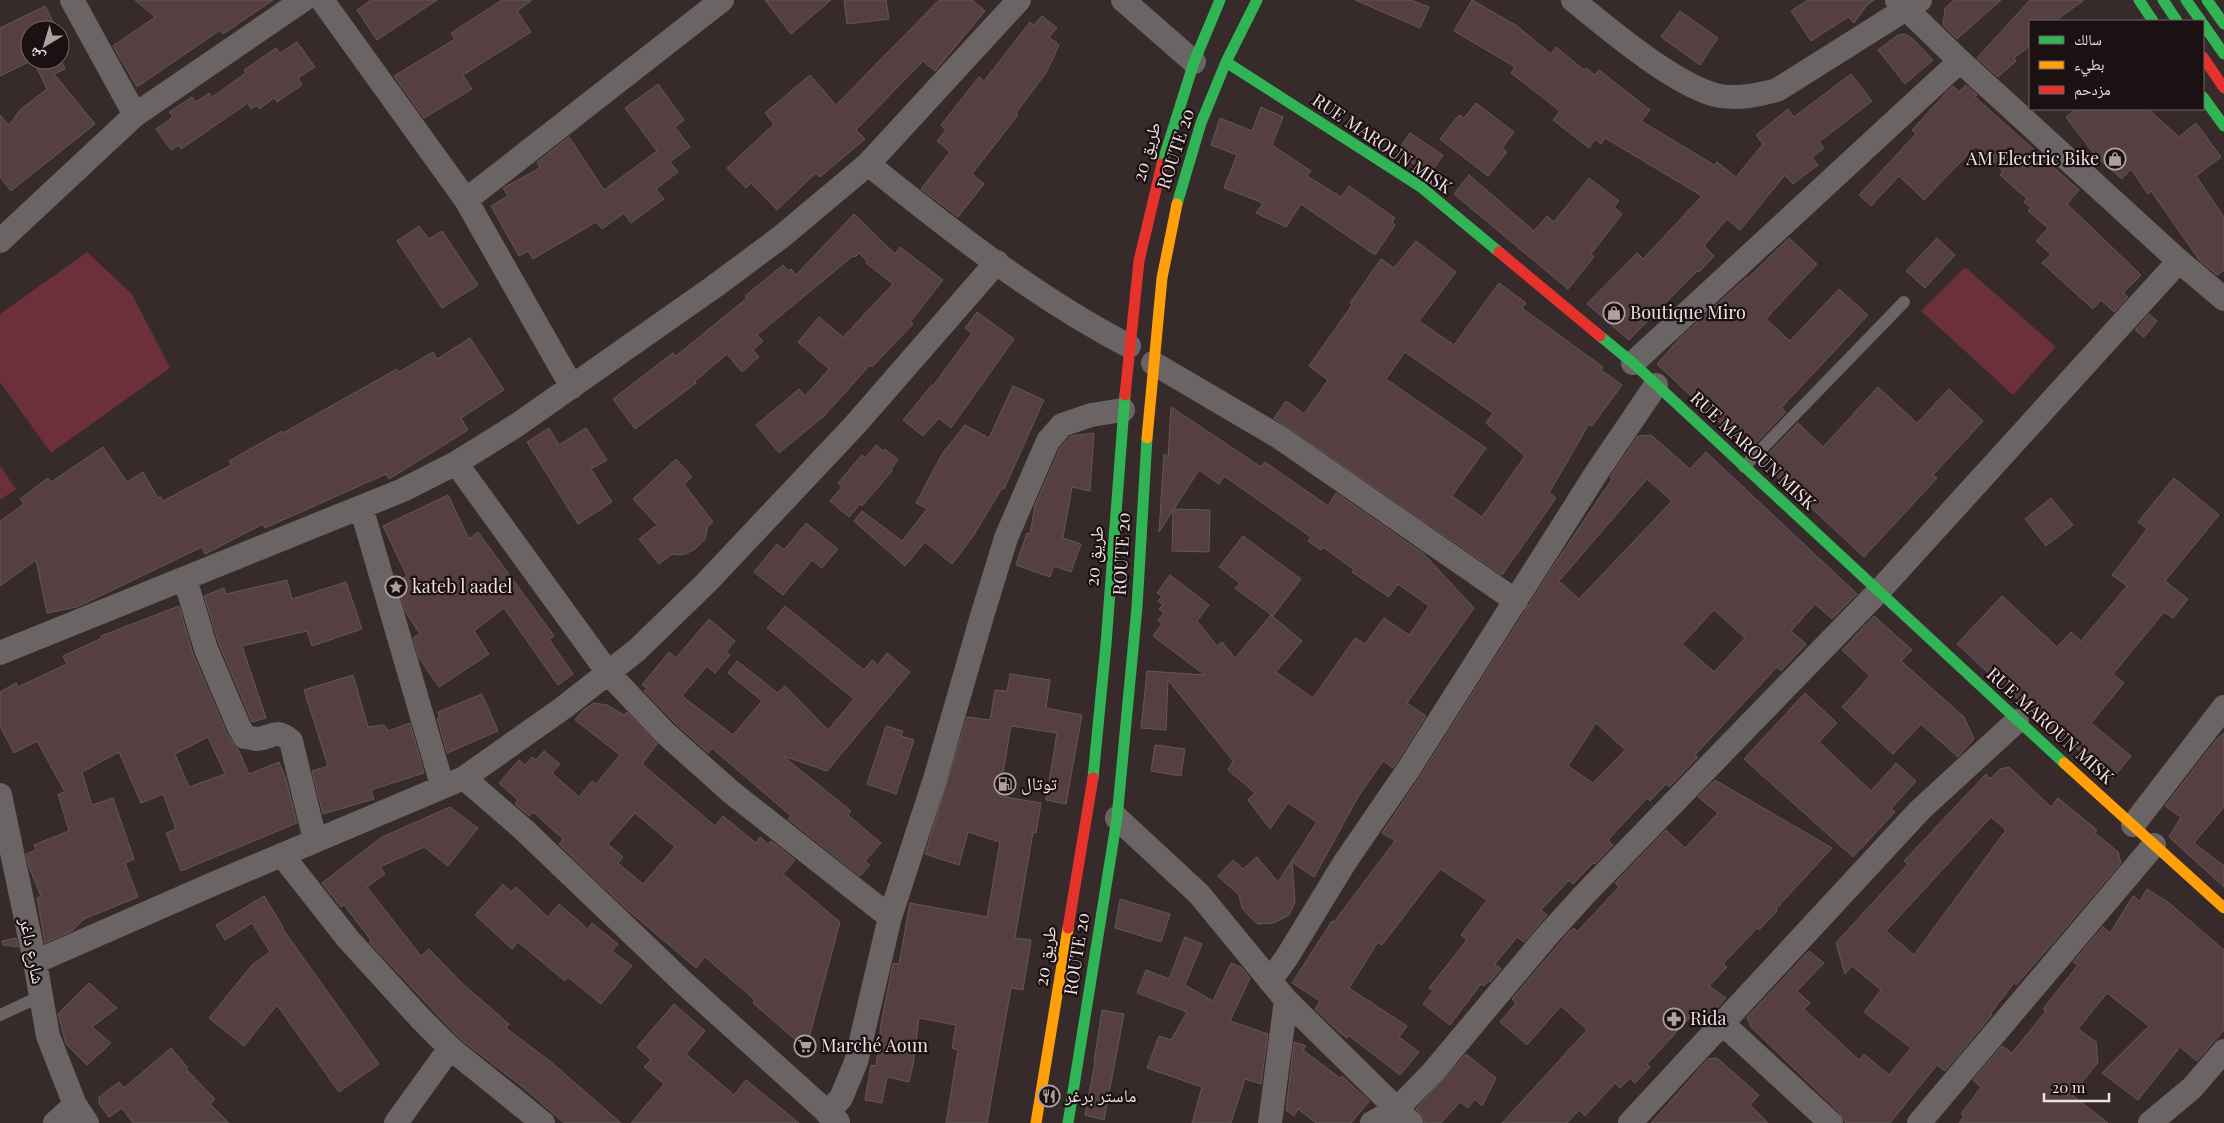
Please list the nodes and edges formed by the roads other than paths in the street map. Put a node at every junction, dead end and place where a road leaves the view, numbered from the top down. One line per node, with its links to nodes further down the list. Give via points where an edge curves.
1 (72, 0): 27 (street)
2 (303, 0): 27 (street)
3 (322, 0): 30 (street)
4 (722, 0): 30 (street)
5 (1019, 0): 29 (street)
6 (1123, 0): 22 (street)
7 (1220, 0): 22 (main road, طريق 20)
8 (1257, 0): 23 (main road, ROUTE 20)
9 (1573, 0): 14 (street, via 1614,34 1697,89 1736,97 1777,90)
10 (2139, 0): 15 (main road)
11 (2162, 0): 16 (main road)
12 (2186, 0): 17 (main road)
13 (2207, 0): 18 (main road)
14 (1908, 3): 24 (street)
15 (2152, 20)
16 (2176, 20)
17 (2200, 20)
18 (2224, 24)
19 (2204, 26): 20 (main road)
20 (2224, 54)
21 (2204, 58): 25 (main road)
22 (1194, 62): 36 (main road, طريق 20, via 1155,186 1139,261)
23 (1226, 62): 37 (main road, ROUTE 20, via 1201,122 1178,197 1162,278); 38 (main road, RUE MAROUN MISK, via 1421,187)
24 (1960, 62): 32 (street); 38 (street)
25 (2224, 88)
26 (2204, 98): 28 (main road)
27 (135, 115): 31 (street)
28 (2224, 126)
29 (868, 164): 33 (street); 39 (street, via 774,242)
30 (466, 200): 39 (street)
31 (0, 241)
32 (2179, 261): 34 (street); 46 (street)
33 (997, 262): 36 (street); 49 (street, via 854,426 759,528 670,620)
34 (2224, 299)
35 (1904, 302): 43 (lane)
36 (1129, 346): 41 (main road, طريق 20)
37 (1153, 363): 47 (street, via 1279,437); 54 (main road, ROUTE 20, via 1137,607)
38 (1633, 363): 40 (main road, RUE MAROUN MISK)
39 (572, 386): 42 (street)
40 (1656, 386): 43 (main road, RUE MAROUN MISK); 47 (street, via 1597,472)
41 (1123, 410): 60 (street, via 1068,422 1053,434 1043,450 1006,538 935,779); 75 (main road, طريق 20, via 1092,784)
42 (456, 463): 44 (street); 49 (street)
43 (1744, 467): 46 (main road, RUE MAROUN MISK)
44 (361, 507): 45 (street); 52 (street)
45 (185, 579): 48 (street); 56 (street, via 206,649 245,737 257,739 275,733 291,741)
46 (1879, 591): 51 (main road, RUE MAROUN MISK); 70 (street, via 1546,937 1433,1072)
47 (1516, 601): 62 (street)
48 (0, 653)
49 (609, 674): 52 (street); 60 (street, via 665,733 731,792)
50 (2224, 707): 55 (street)
51 (2017, 720): 55 (main road, RUE MAROUN MISK); 66 (street, via 1920,810)
52 (453, 782): 56 (street); 71 (street, via 523,829 684,983)
53 (0, 795): 61 (street, شارع داغر)
54 (1118, 818): 62 (street, via 1199,894); 76 (main road, ROUTE 20)
55 (2133, 825): 57 (main road, RUE MAROUN MISK)
56 (315, 840): 58 (street)
57 (2154, 845): 59 (main road, RUE MAROUN MISK); 81 (street)
58 (282, 855): 61 (street); 67 (street, via 348,939)
59 (2224, 908)
60 (890, 917): 71 (street, via 856,1062)
61 (35, 962): 63 (street, شارع داغر)
62 (1270, 981): 64 (street)
63 (41, 996): 65 (lane); 69 (street, شارع داغر, via 48,1036)
64 (1286, 1000): 70 (street); 77 (street)
65 (0, 1015)
66 (1723, 1024): 79 (street); 80 (street)
67 (450, 1048): 73 (street); 74 (street)
68 (2224, 1051): 82 (street, via 2192,1088)
69 (81, 1114): 72 (street)
70 (1404, 1116): 78 (street)
71 (833, 1118)
72 (56, 1123)
73 (396, 1123)
74 (543, 1123)
75 (1036, 1123)
76 (1068, 1123)
77 (1270, 1123)
78 (1372, 1123)
79 (1630, 1123)
80 (1831, 1123)
81 (1920, 1123)
82 (2150, 1123)

